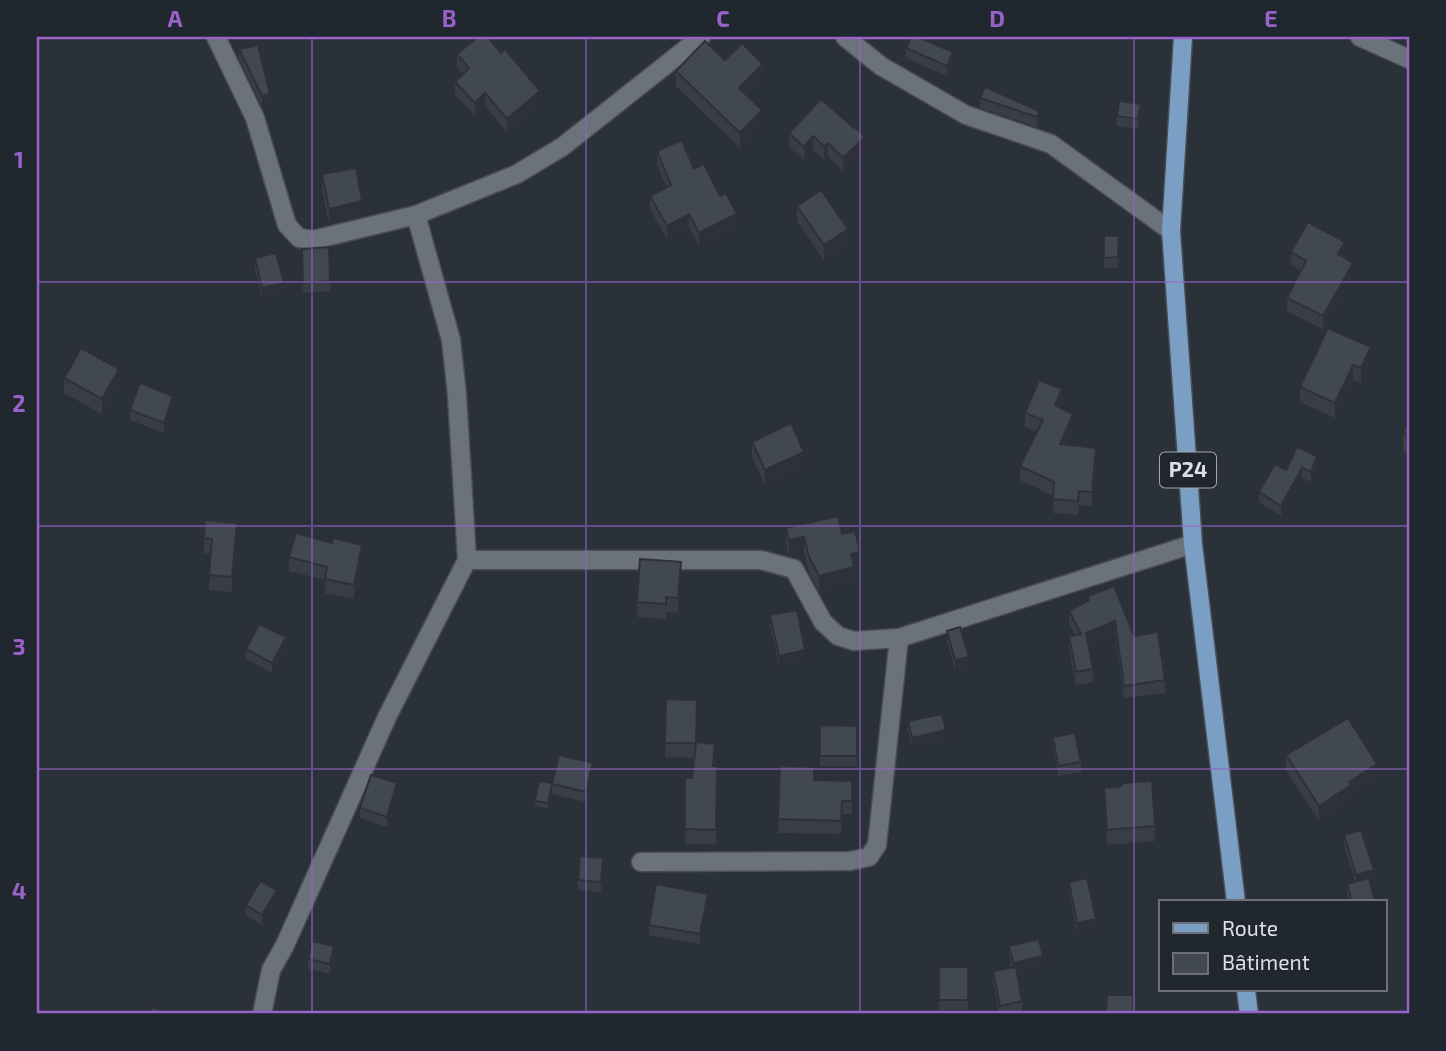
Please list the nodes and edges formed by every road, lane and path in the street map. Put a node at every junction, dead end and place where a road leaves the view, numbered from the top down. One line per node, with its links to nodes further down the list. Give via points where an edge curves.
1 (216, 37): 7 (street, via 255,118 288,225 299,238 313,240)
2 (701, 37): 7 (street, via 562,147 517,174)
3 (845, 37): 8 (street, via 881,66 966,116 1051,144)
4 (1183, 37): 8 (main road, P24)
5 (1360, 37): 6 (street)
6 (1409, 59)
7 (416, 215): 10 (street, via 450,340)
8 (1171, 231): 9 (main road, P24)
9 (1193, 544): 11 (street); 13 (main road, P24)
10 (467, 560): 11 (street, via 761,560 793,569 823,622 838,636 854,641); 15 (street, via 387,717 271,970)
11 (899, 638): 12 (street, via 877,845 869,857 850,861)
12 (641, 862)
13 (1236, 900)
14 (1246, 992): 16 (main road)
15 (262, 1014)
16 (1249, 1014)

